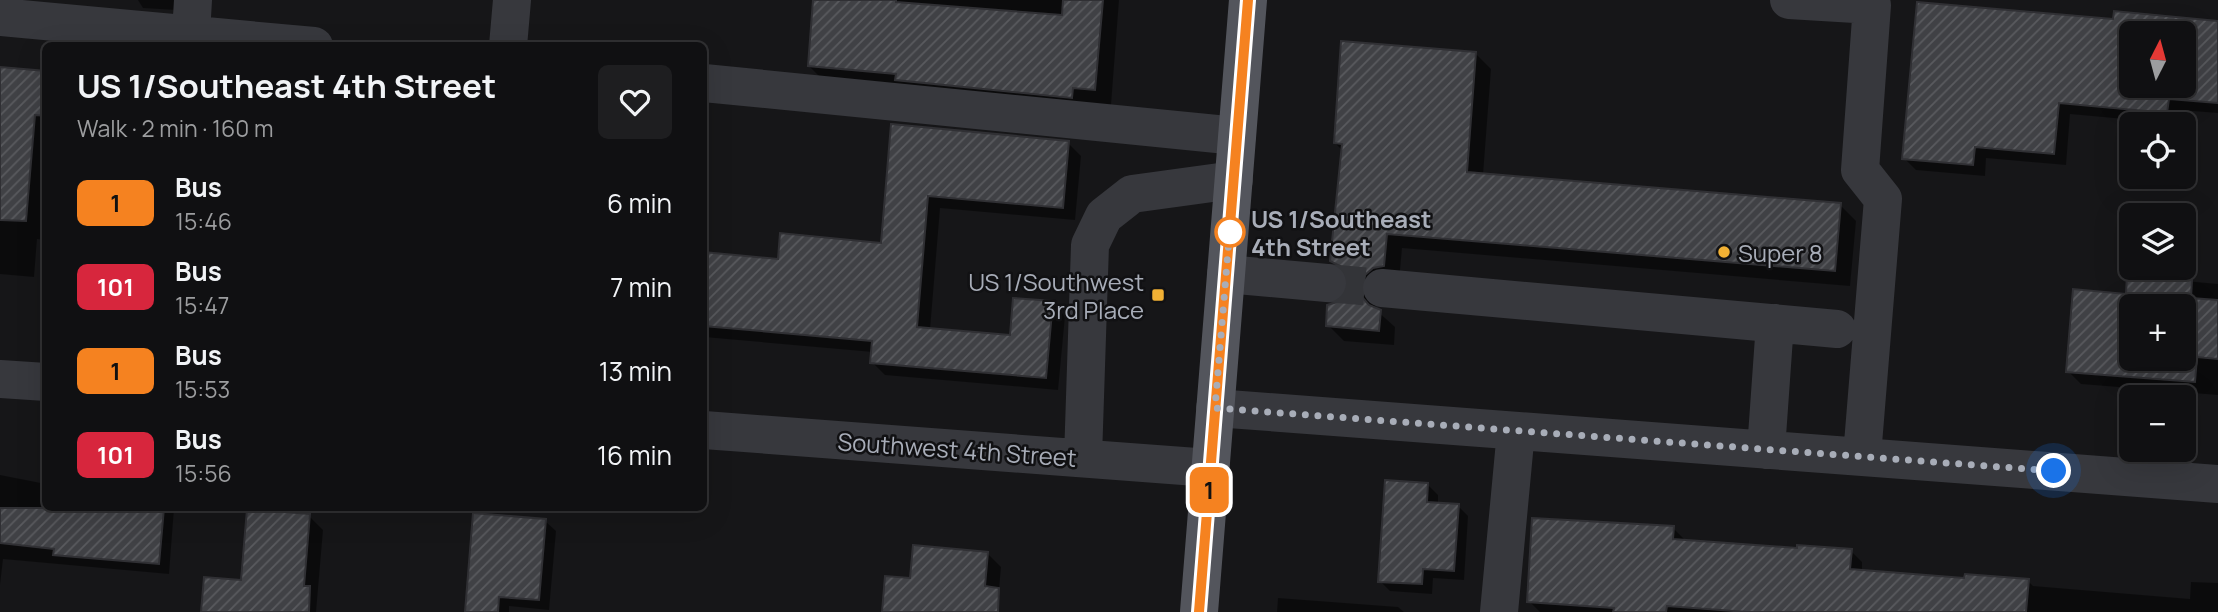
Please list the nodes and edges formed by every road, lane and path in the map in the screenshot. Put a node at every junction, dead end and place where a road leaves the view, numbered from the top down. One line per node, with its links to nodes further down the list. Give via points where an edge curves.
1 (512, 0): 7 (street)
2 (1248, 0): 9 (main road)
3 (1789, 0): 22 (street, via 1872,5 1860,170 1883,199)
4 (0, 17): 5 (street)
5 (192, 17): 6 (street)
6 (297, 42)
7 (508, 42)
8 (707, 83): 9 (street)
9 (1237, 136): 10 (main road)
10 (1234, 180): 11 (main road); 23 (street, via 1132,194 1104,216 1090,245)
11 (1226, 274): 12 (street); 18 (main road)
12 (1328, 283)
13 (1382, 288): 14 (street)
14 (1776, 323): 15 (street); 21 (street)
15 (1837, 329)
16 (0, 379): 17 (street)
17 (42, 382)
18 (1215, 408): 20 (street); 24 (main road)
19 (707, 430): 23 (street, Southwest 4th Street)
20 (1516, 431): 21 (street); 27 (street)
21 (1766, 450): 22 (street)
22 (1862, 456): 25 (street)
23 (1083, 458): 24 (street, Southwest 4th Street)
24 (1210, 468): 26 (main road)
25 (2218, 484)
26 (1199, 612)
27 (1499, 612)

